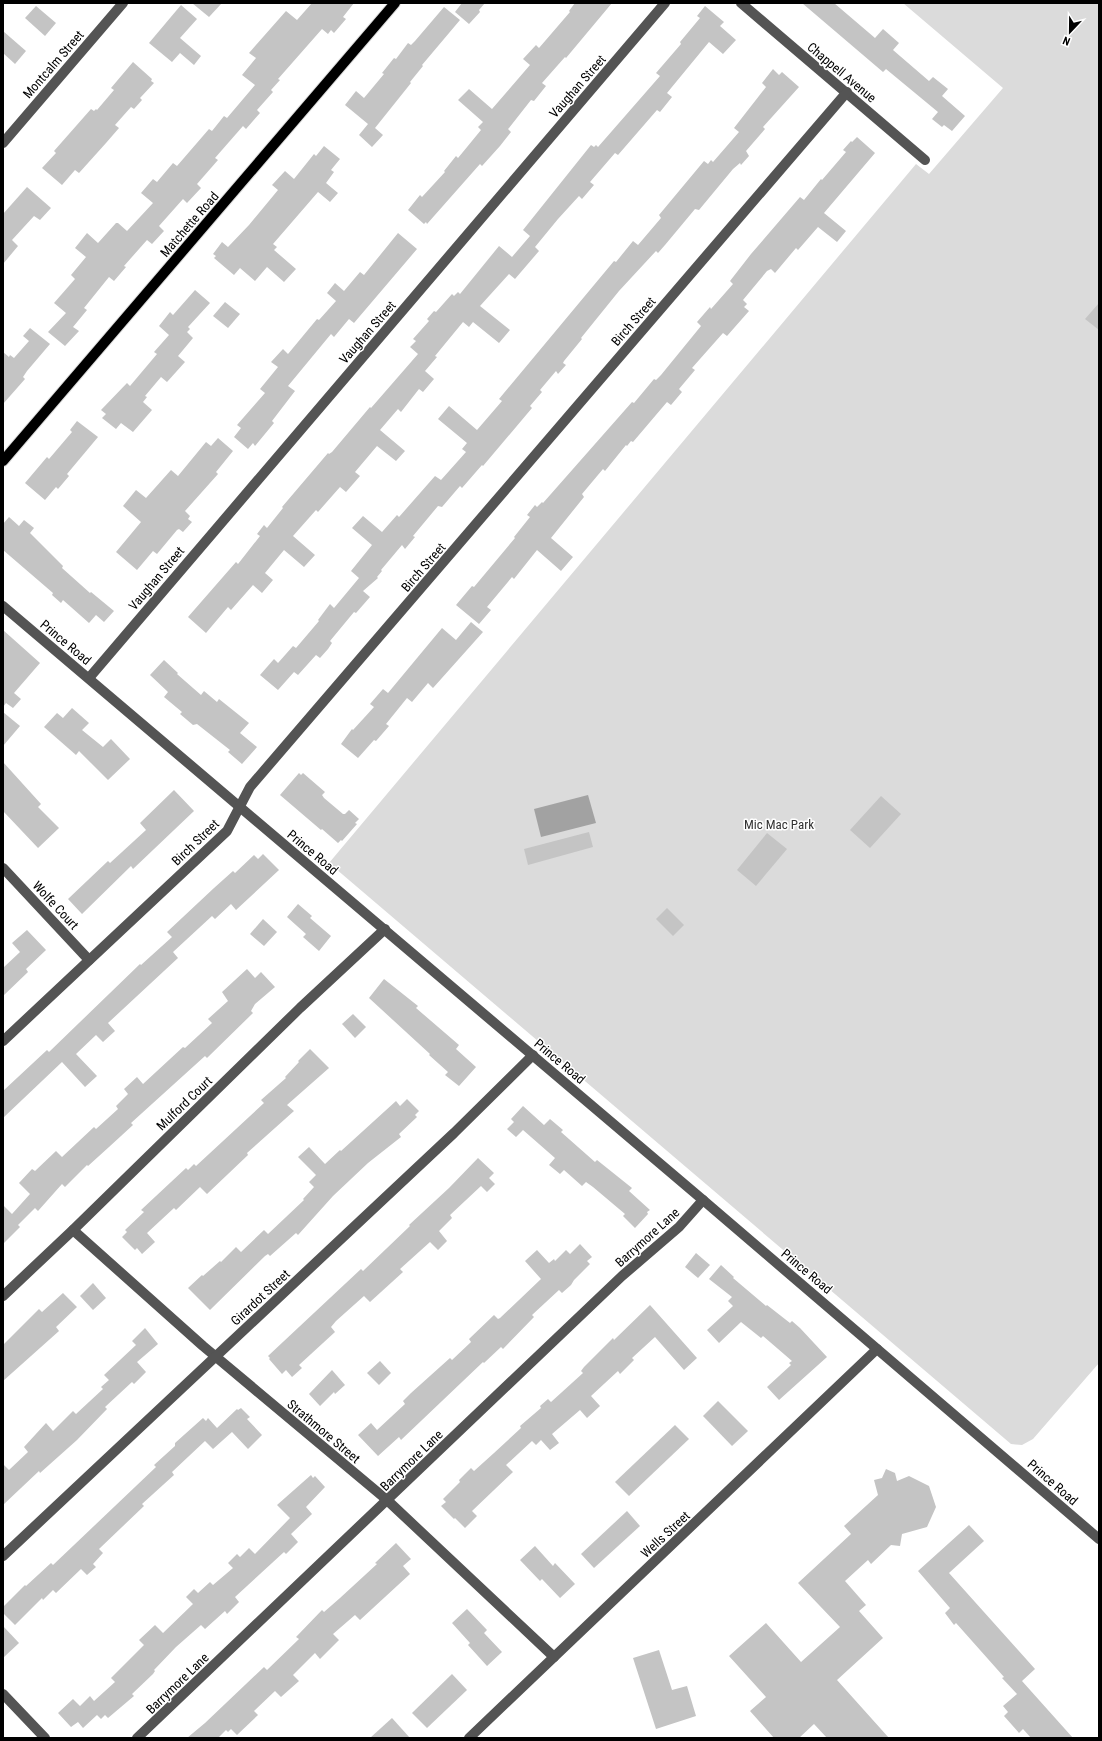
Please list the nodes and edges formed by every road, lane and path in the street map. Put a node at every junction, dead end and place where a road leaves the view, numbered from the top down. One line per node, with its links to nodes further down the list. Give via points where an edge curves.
1 (123, 3): 6 (street, Montcalm Street)
2 (395, 3): 8 (main road, Matchette Road)
3 (665, 3): 10 (street, Vaughan Street)
4 (741, 3): 5 (street, Chappell Avenue)
5 (847, 92): 7 (street, Chappell Avenue); 11 (street, Birch Street, via 250,787)
6 (3, 143)
7 (925, 160)
8 (3, 461)
9 (3, 606): 10 (street, Prince Road)
10 (89, 678): 11 (street, Prince Road)
11 (240, 807): 13 (street, Prince Road); 14 (street, Birch Street, via 227,831)
12 (3, 868): 14 (street, Wolfe Court)
13 (384, 929): 16 (street, Prince Road); 18 (street, Mulford Court)
14 (89, 960): 15 (street, Birch Street)
15 (3, 1041)
16 (533, 1055): 17 (street, Prince Road); 21 (street, Girardot Street)
17 (703, 1200): 20 (street, Prince Road); 22 (street, Barrymore Lane, via 680,1226 622,1276)
18 (73, 1230): 19 (street, Mulford Court); 21 (street, Strathmore Street)
19 (3, 1296)
20 (878, 1349): 23 (street, Prince Road); 25 (street, Wells Street)
21 (216, 1357): 22 (street, Strathmore Street); 24 (street, Girardot Street)
22 (387, 1500): 25 (street, Strathmore Street); 28 (street, Barrymore Lane)
23 (1099, 1539)
24 (3, 1556)
25 (554, 1657): 29 (street, Wells Street)
26 (3, 1694): 27 (street)
27 (45, 1738)
28 (138, 1738)
29 (469, 1738)

